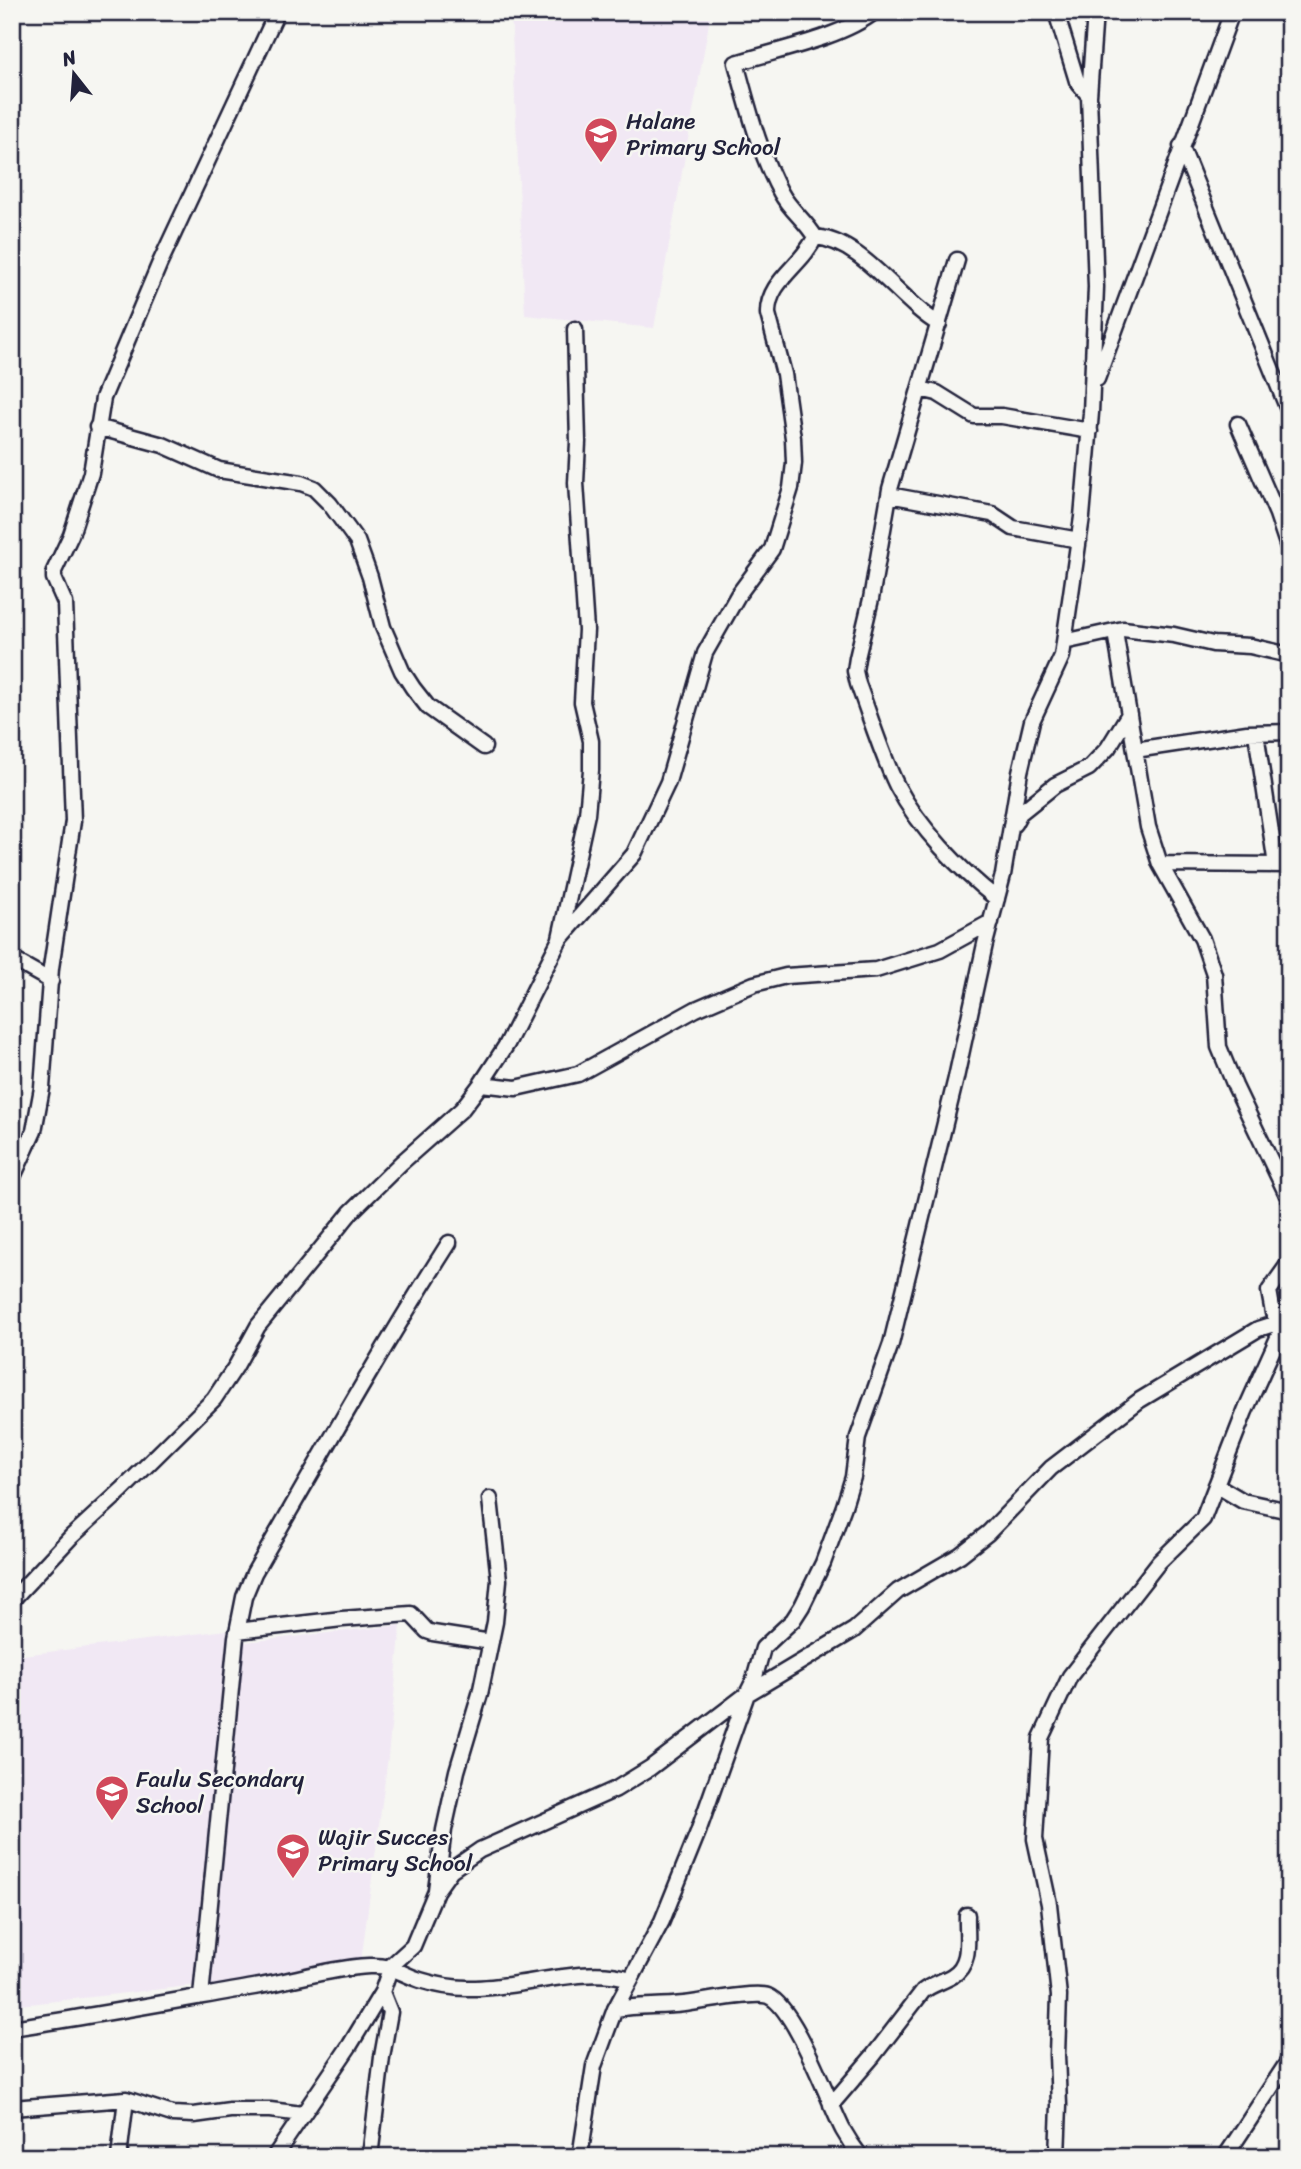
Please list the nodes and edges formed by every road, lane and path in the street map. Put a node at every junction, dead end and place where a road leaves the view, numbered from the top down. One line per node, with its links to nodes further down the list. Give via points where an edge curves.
1 (276, 12): 16 (street, via 129,335 103,398)
2 (874, 12): 8 (street, via 841,31 736,63 774,179)
3 (1056, 12): 6 (street, via 1077,81)
4 (1095, 12): 6 (street)
5 (1232, 12): 7 (street)
6 (1089, 96): 13 (street, via 1096,287)
7 (1181, 146): 13 (street); 14 (street)
8 (815, 237): 10 (street, via 851,251); 34 (street, via 767,304 784,374 794,463 772,549 738,595 705,653 668,782 634,855)
9 (957, 260): 10 (street)
10 (939, 324): 12 (street)
11 (575, 329): 34 (street, via 576,483 586,630 582,702 591,741 591,770 587,814)
12 (920, 389): 17 (street, via 937,393 974,416 1002,416); 18 (street)
13 (1092, 390): 17 (street)
14 (1289, 412)
15 (1238, 424): 20 (street)
16 (97, 427): 27 (street, via 163,445 219,470 314,488 356,541 383,627 413,688 428,707); 36 (street, via 91,473 71,536 54,571 65,603 73,821)
17 (1090, 431): 19 (street)
18 (889, 495): 19 (street, via 992,514 1013,528); 32 (street, via 857,658 858,684 904,796 964,873)
19 (1079, 540): 22 (street)
20 (1289, 550)
21 (1115, 632): 22 (street); 23 (street, via 1174,635); 24 (street)
22 (1064, 642): 29 (street, via 1032,721)
23 (1289, 655)
24 (1129, 714): 28 (street); 29 (street, via 1088,768 1055,785 1015,818)
25 (1289, 732): 26 (street)
26 (1256, 733): 28 (street); 31 (street)
27 (484, 747)
28 (1135, 750): 30 (street, via 1148,827)
29 (1009, 837): 32 (street)
30 (1160, 864): 31 (street); 39 (street, via 1202,939 1214,974 1219,1047)
31 (1282, 865)
32 (997, 899): 33 (street)
33 (991, 922): 37 (street, via 940,950 876,970 786,976 754,984 696,1009 578,1074 516,1088); 49 (street, via 891,1344 858,1437 844,1506 802,1606 763,1648)
34 (560, 940): 37 (street, via 507,1044)
35 (12, 959): 36 (street)
36 (51, 981): 38 (street, via 34,1131)
37 (481, 1084): 46 (street, via 462,1109 351,1212 258,1326 214,1399)
38 (12, 1180)
39 (1289, 1199)
40 (449, 1243): 47 (street, via 254,1573)
41 (1289, 1263): 42 (street, via 1269,1291 1273,1313)
42 (1287, 1320): 43 (street); 49 (street, via 1258,1329 1140,1400 1051,1468 960,1555 898,1591 854,1630)
43 (1216, 1485): 45 (street, via 1243,1502); 68 (street, via 1203,1519 1159,1562 1070,1676 1041,1738 1035,1839 1049,1903 1059,1996)
44 (490, 1499): 48 (street, via 499,1580)
45 (1289, 1511)
46 (12, 1600)
47 (237, 1631): 48 (street, via 411,1614 427,1631); 55 (street)
48 (491, 1642): 50 (street, via 454,1783)
49 (747, 1694): 50 (street, via 616,1789 480,1850 451,1870); 53 (street, via 662,1921)
50 (436, 1891): 52 (street, via 413,1946)
51 (967, 1916): 60 (street, via 961,1970 923,1991)
52 (391, 1966): 53 (street, via 420,1980 466,1988 616,1974); 54 (street); 55 (street, via 339,1970)
53 (631, 1979): 56 (street)
54 (382, 1992): 62 (street); 65 (street, via 390,2012)
55 (201, 1996): 57 (street)
56 (615, 2009): 60 (street, via 768,1996 804,2042); 66 (street, via 594,2066)
57 (12, 2028)
58 (1289, 2060): 69 (street)
59 (126, 2099): 61 (street); 62 (street, via 172,2114 230,2109); 64 (street)
60 (831, 2105): 67 (street)
61 (12, 2108)
62 (302, 2114): 63 (street)
63 (277, 2156)
64 (119, 2157)
65 (370, 2157)
66 (580, 2157)
67 (860, 2157)
68 (1057, 2157)
69 (1225, 2157)

